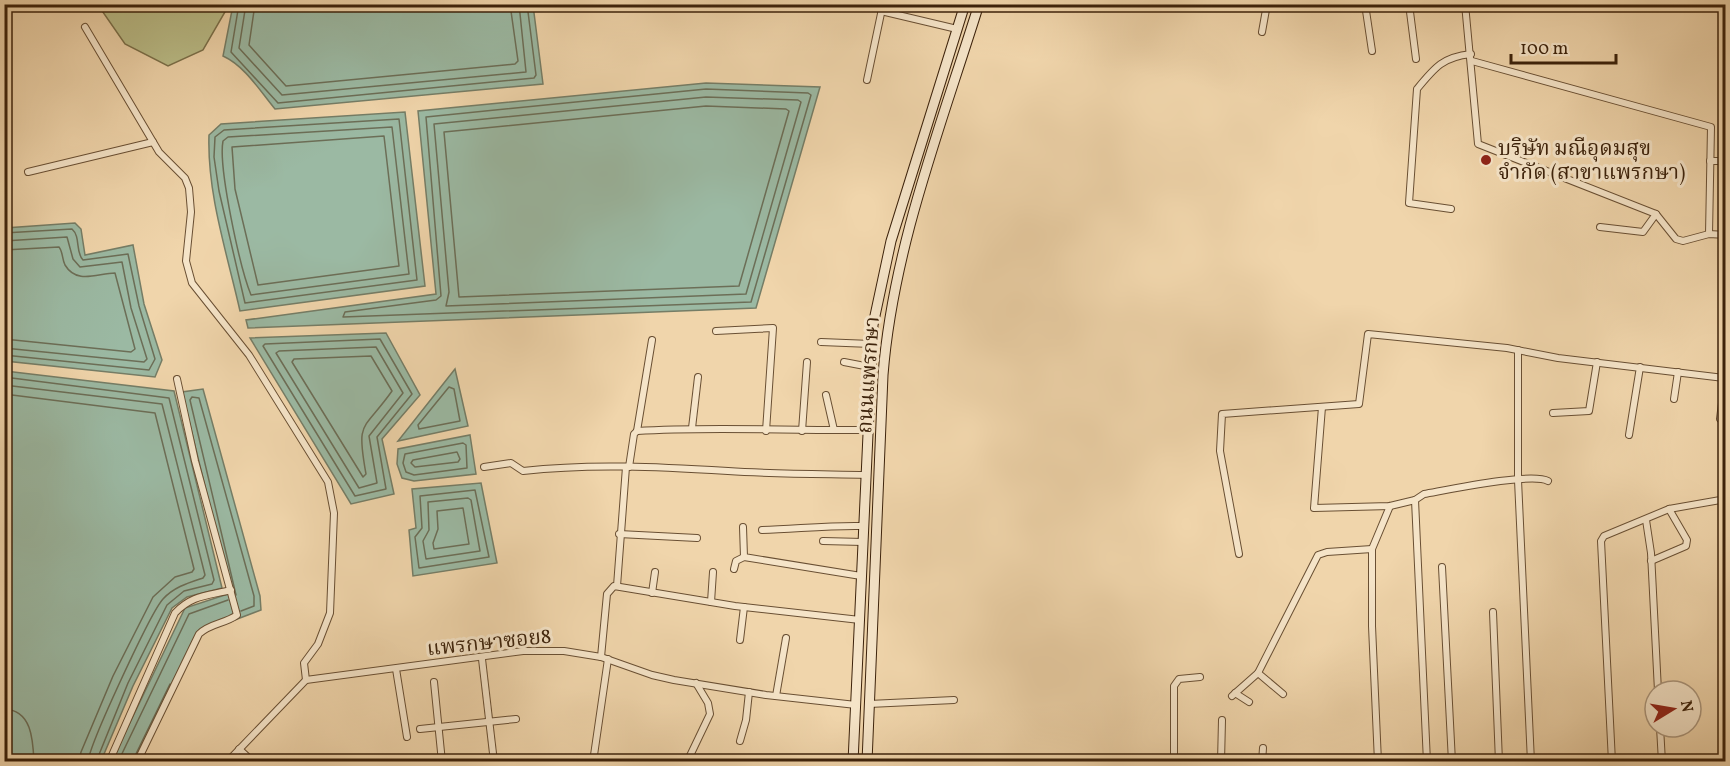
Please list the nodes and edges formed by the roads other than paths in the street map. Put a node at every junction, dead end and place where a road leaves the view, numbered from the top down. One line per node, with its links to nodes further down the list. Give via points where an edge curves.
1 (965, 4): 9 (main road, ถนนแพรกษา)
2 (980, 4): 99 (main road, ถนนแพรกษา, via 905,243 891,307 883,375)
3 (1267, 4): 10 (street)
4 (1365, 4): 11 (street)
5 (1409, 4): 12 (street)
6 (1465, 4): 13 (street)
7 (882, 8): 9 (street); 14 (street)
8 (85, 27): 15 (street)
9 (957, 29): 27 (main road, ถนนแพรกษา, via 891,241)
10 (1262, 32)
11 (1372, 51)
12 (1416, 58)
13 (1472, 58): 16 (street, via 1711,127); 19 (street, via 1451,56 1417,89 1410,203); 20 (street, via 1478,144)
14 (867, 80)
15 (153, 142): 18 (street); 91 (street, via 185,178 189,188 186,261 192,283 249,355 328,482 334,513 330,613 318,644 304,663)
16 (1710, 161): 17 (street); 22 (street)
17 (1725, 161)
18 (28, 172)
19 (1451, 209)
20 (1656, 214): 21 (street, via 1643,232); 22 (street, via 1676,238 1693,240)
21 (1600, 227)
22 (1709, 234): 23 (street)
23 (1725, 235)
24 (716, 331): 46 (street, via 773,328)
25 (652, 340): 48 (street)
26 (821, 342): 27 (street)
27 (871, 344): 32 (main road, ถนนแพรกษา)
28 (1518, 350): 31 (street); 40 (street, via 1368,334 1361,402); 53 (street)
29 (807, 362): 47 (street)
30 (844, 362): 32 (street)
31 (1598, 362): 33 (street); 41 (street, via 1589,411)
32 (870, 367): 45 (main road, ถนนแพรกษา)
33 (1640, 367): 34 (street); 49 (street)
34 (1678, 372): 35 (street); 39 (street)
35 (1725, 374): 42 (street, via 1720,419)
36 (698, 377): 43 (street)
37 (177, 379): 77 (street)
38 (826, 396): 44 (street)
39 (1674, 399)
40 (1322, 407): 57 (street, via 1314,508); 68 (street, via 1222,414 1220,451)
41 (1553, 413)
42 (1725, 424)
43 (692, 428): 46 (street); 48 (street)
44 (834, 430): 45 (street); 47 (street)
45 (867, 430): 52 (main road, ถนนแพรกษา)
46 (766, 431): 47 (street)
47 (802, 431)
48 (637, 432): 51 (street)
49 (1629, 435)
50 (484, 466): 51 (street, via 511,463 523,471 560,466)
51 (627, 467): 52 (street); 63 (street)
52 (866, 475): 60 (main road, ถนนแพรกษา)
53 (1518, 480): 54 (street, via 1539,477); 56 (street, via 1424,494); 128 (street)
54 (1548, 481)
55 (1725, 499): 58 (street)
56 (1415, 500): 57 (street); 125 (street)
57 (1390, 506): 67 (street)
58 (1669, 509): 59 (street); 70 (street, via 1686,546)
59 (1646, 520): 70 (street); 129 (street, via 1601,541)
60 (864, 526): 62 (street); 66 (main road, ถนนแพรกษา)
61 (743, 528): 69 (street)
62 (762, 530)
63 (619, 534): 64 (street); 76 (street)
64 (698, 538)
65 (823, 541): 66 (street)
66 (863, 543): 75 (main road, ถนนแพรกษา)
67 (1372, 549): 88 (street, via 1318,555); 124 (street)
68 (1239, 554)
69 (744, 557): 72 (street, via 736,561); 75 (street)
70 (1651, 561): 90 (street)
71 (1442, 567): 126 (street)
72 (734, 569)
73 (656, 572): 78 (street)
74 (713, 572): 79 (street)
75 (861, 576): 82 (main road, ถนนแพรกษา)
76 (616, 586): 78 (street); 85 (street, via 607,594)
77 (231, 590): 111 (street, via 195,597 175,613); 112 (street, via 237,615 199,634)
78 (652, 593): 79 (street)
79 (711, 602): 80 (street)
80 (744, 607): 82 (street); 84 (street)
81 (1493, 612): 127 (street)
82 (860, 620): 100 (main road, ถนนแพรกษา)
83 (786, 638): 96 (street)
84 (740, 640)
85 (605, 658): 86 (street, แพรกษาซอย8, via 564,651 523,651); 93 (street, แพรกษาซอย8, via 652,675); 117 (street)
86 (482, 659): 87 (street, แพรกษาซอย8); 102 (street)
87 (396, 669): 91 (street, แพรกษาซอย8); 106 (street)
88 (1260, 675): 95 (street); 98 (street, via 1234,695)
89 (1200, 677): 121 (street, via 1179,679 1174,686)
90 (1657, 679)
91 (306, 681): 110 (street)
92 (434, 682): 104 (street)
93 (696, 683): 94 (street, แพรกษาซอย8); 118 (street, via 711,714)
94 (749, 693): 96 (street, แพรกษาซอย8); 108 (street)
95 (1283, 694)
96 (776, 696): 100 (street, แพรกษาซอย8)
97 (954, 700): 99 (street)
98 (1249, 702)
99 (869, 704): 120 (main road, ถนนแพรกษา)
100 (856, 705): 119 (main road, ถนนแพรกษา)
101 (516, 719): 102 (street)
102 (489, 720): 104 (street); 116 (street)
103 (1222, 720): 122 (street)
104 (438, 727): 105 (street); 115 (street)
105 (420, 729)
106 (406, 737)
107 (1661, 739): 130 (street)
108 (740, 741)
109 (1263, 748): 123 (street)
110 (239, 749): 113 (street); 114 (street)
111 (109, 762)
112 (137, 762)
113 (227, 762)
114 (253, 762)
115 (442, 762)
116 (494, 762)
117 (593, 762)
118 (687, 762)
119 (853, 762)
120 (867, 762)
121 (1174, 762)
122 (1221, 762)
123 (1262, 762)
124 (1378, 762)
125 (1427, 762)
126 (1452, 762)
127 (1500, 762)
128 (1531, 762)
129 (1612, 762)
130 (1662, 762)

